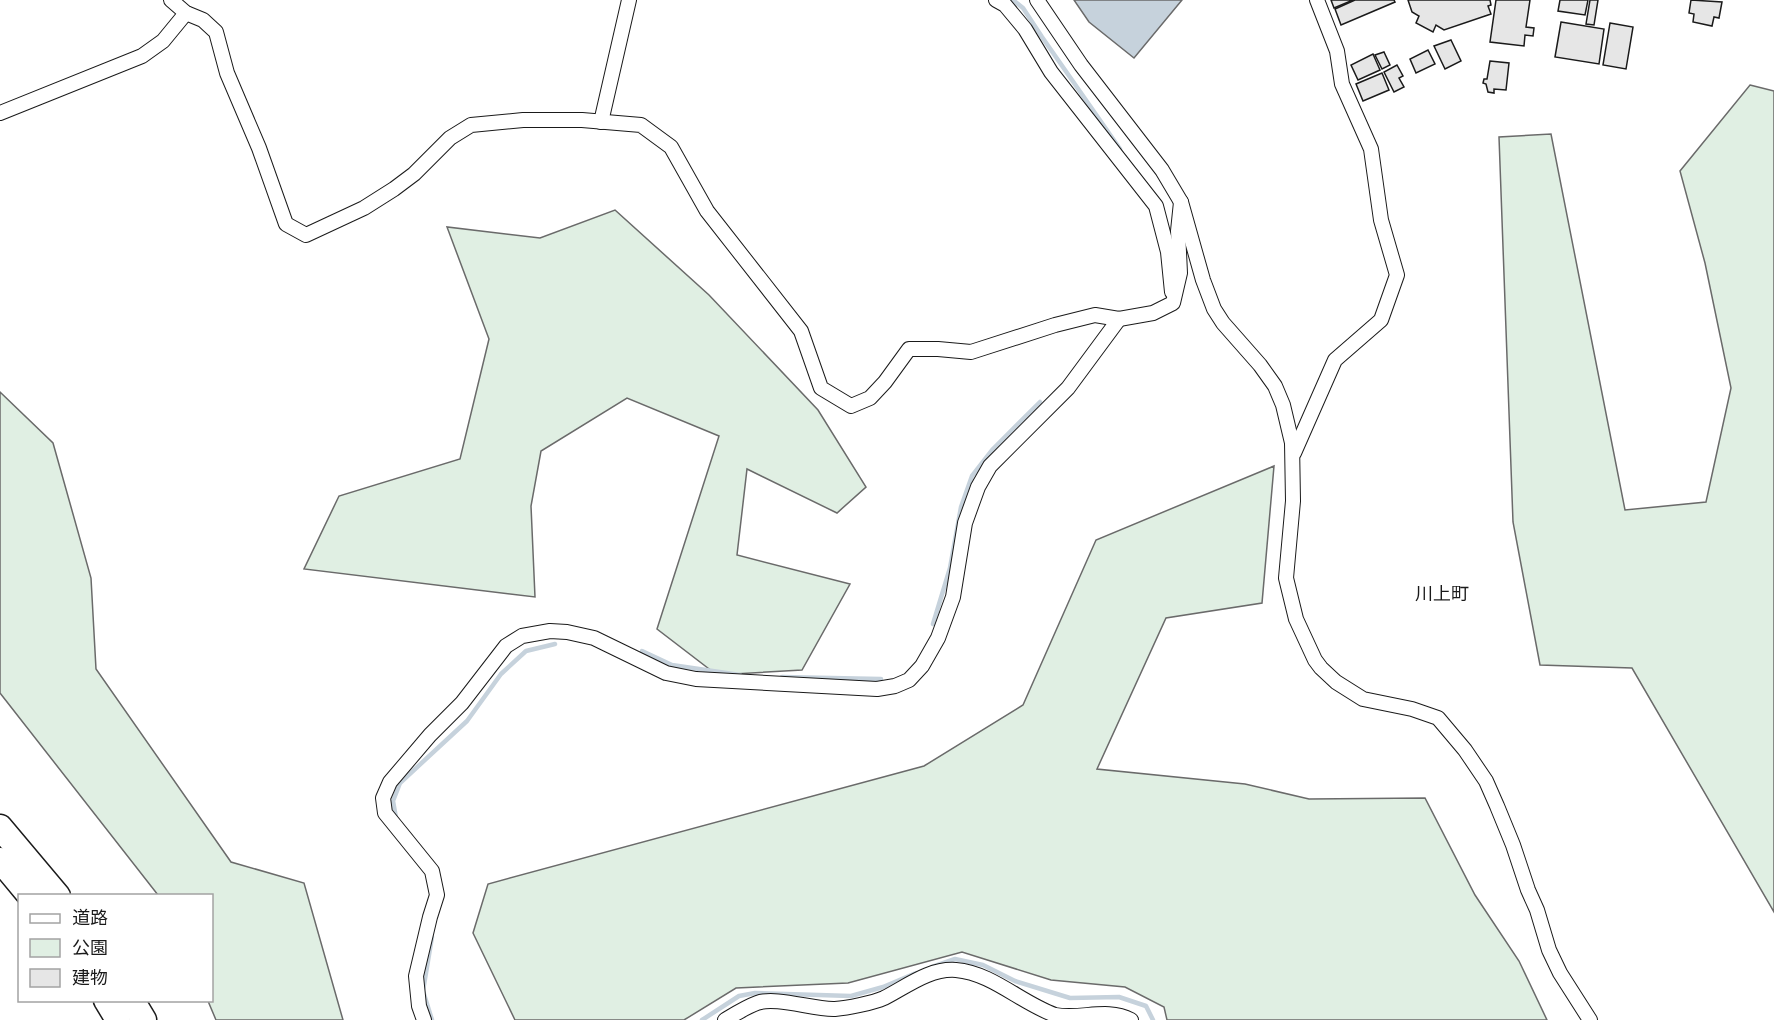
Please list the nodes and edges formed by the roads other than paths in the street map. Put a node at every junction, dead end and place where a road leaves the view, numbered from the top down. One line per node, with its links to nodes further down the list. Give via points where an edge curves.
1 (171, 0): 6 (street)
2 (629, 0): 8 (street)
3 (996, 0): 10 (street, via 1025,29 1051,72 1156,206 1168,252)
4 (1037, 0): 9 (street, via 1081,65 1162,170)
5 (1317, 0): 12 (street, via 1337,51 1342,84 1371,149 1382,220 1397,276 1381,320 1335,360)
6 (186, 13): 7 (street, via 163,41 142,56); 8 (street, via 203,20 216,32 227,73 286,224 306,235 394,189 450,138 471,125 523,120)
7 (0, 113)
8 (601, 122): 11 (street, via 641,125 671,147 707,211 801,331 820,388 851,406 870,398 909,349 971,352 1095,315)
9 (1181, 202): 10 (street, via 1180,273); 12 (street, via 1214,309 1275,386 1288,419)
10 (1173, 303): 11 (street, via 1153,313)
11 (1119, 319): 21 (street, via 1068,388 990,466 964,523 953,597 938,638 909,680 877,689 696,679 666,673 594,638 567,632 522,636 506,646 462,704 390,782 383,798 385,813 432,871 437,895 416,976)
12 (1293, 456): 24 (street, via 1294,507 1286,578 1296,619 1312,653 1321,669 1363,699 1438,718 1465,750 1497,806 1549,950)
13 (0, 826): 16 (highway)
14 (0, 860): 15 (highway)
15 (28, 894)
16 (56, 894)
17 (107, 1002): 19 (highway)
18 (133, 1002): 20 (highway)
19 (118, 1020)
20 (144, 1020)
21 (424, 1020)
22 (725, 1020): 23 (street, via 759,1002 835,1009 882,999 945,970 979,974 1055,1015 1087,1018 1110,1013)
23 (1131, 1020)
24 (1590, 1020)

